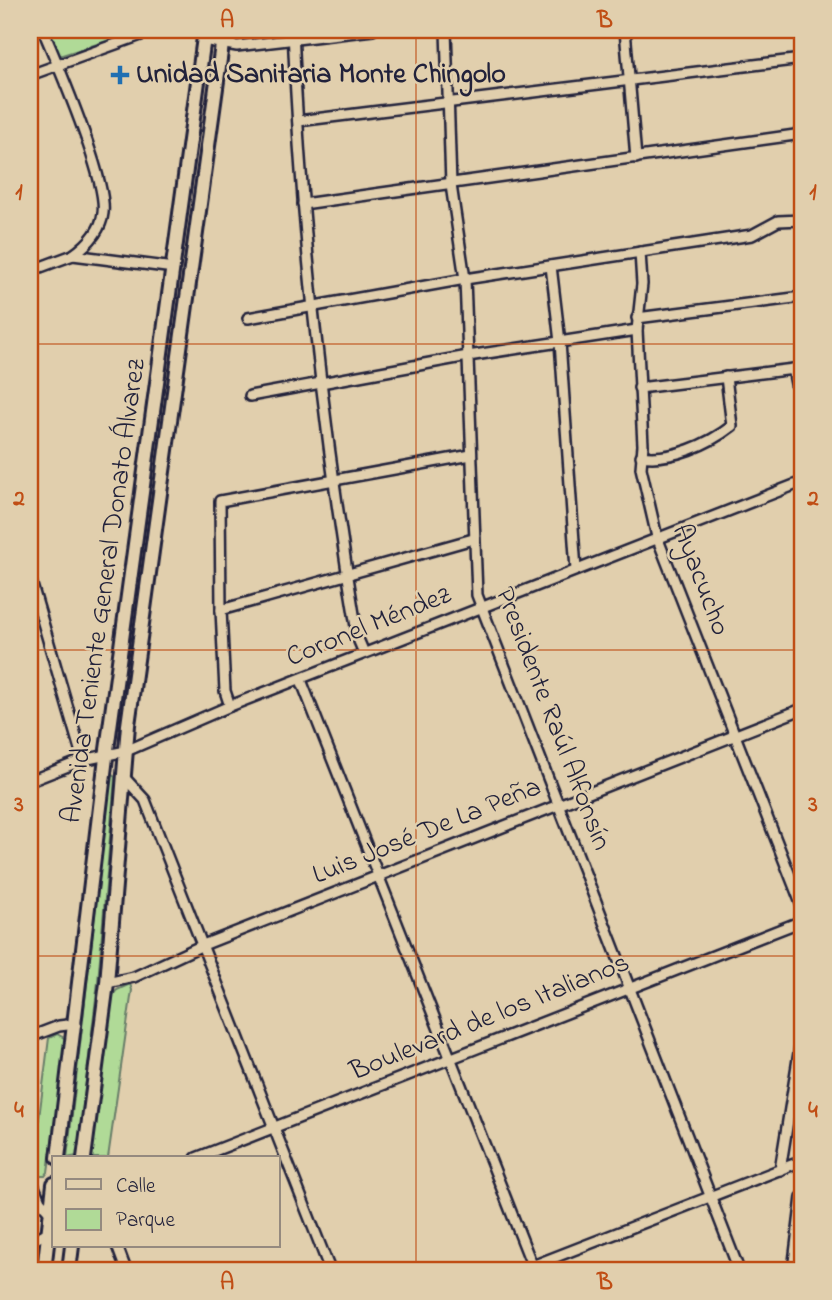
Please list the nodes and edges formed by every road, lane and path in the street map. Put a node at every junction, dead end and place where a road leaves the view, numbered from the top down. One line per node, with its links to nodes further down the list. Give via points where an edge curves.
1 (43, 30): 12 (street)
2 (155, 30): 12 (street)
3 (223, 30): 10 (main road, Avenida Teniente General Donato Álvarez)
4 (293, 30): 9 (street)
5 (373, 30): 9 (street)
6 (446, 30): 15 (street, Presidente Raúl Alfonsín)
7 (625, 30): 14 (street)
8 (204, 35): 10 (street); 25 (main road, Avenida Teniente General Donato Álvarez)
9 (293, 41): 10 (street); 16 (street)
10 (222, 45): 57 (main road, Avenida Teniente General Donato Álvarez)
11 (802, 59): 14 (street)
12 (57, 64): 13 (street); 23 (street, via 104,207 94,235)
13 (30, 75)
14 (630, 80): 15 (street); 18 (street)
15 (449, 101): 16 (street); 19 (street, Presidente Raúl Alfonsín)
16 (298, 121): 20 (street)
17 (802, 134): 18 (street)
18 (636, 158): 19 (street)
19 (451, 185): 20 (street); 27 (street, Presidente Raúl Alfonsín)
20 (303, 204): 29 (street)
21 (802, 220): 22 (street, via 778,222 752,235)
22 (640, 252): 24 (street); 31 (street, Ayacucho)
23 (73, 256): 25 (street); 26 (street)
24 (551, 265): 27 (street); 33 (street)
25 (174, 268): 58 (main road, Avenida Teniente General Donato Álvarez)
26 (30, 271)
27 (465, 279): 29 (street); 34 (street, Presidente Raúl Alfonsín)
28 (802, 298): 31 (street)
29 (311, 307): 30 (street); 37 (street)
30 (248, 318)
31 (637, 318): 32 (street, Ayacucho)
32 (637, 330): 33 (street); 38 (street, Ayacucho)
33 (560, 342): 34 (street); 47 (street)
34 (468, 356): 37 (street); 41 (street, Presidente Raúl Alfonsín)
35 (797, 368): 36 (street); 40 (street)
36 (726, 377): 38 (street); 42 (street, via 732,426 707,443 656,457)
37 (320, 384): 39 (street); 43 (street)
38 (639, 388): 42 (street, Ayacucho)
39 (250, 396)
40 (802, 413)
41 (471, 455): 43 (street); 46 (street, Presidente Raúl Alfonsín)
42 (641, 456): 45 (street, Ayacucho)
43 (331, 480): 48 (street); 51 (street, via 222,499)
44 (802, 482): 45 (street, Coronel Méndez)
45 (657, 537): 47 (street, Coronel Méndez); 56 (street, Ayacucho)
46 (473, 539): 48 (street); 50 (street, Presidente Raúl Alfonsín)
47 (576, 570): 50 (street, Coronel Méndez)
48 (347, 572): 51 (street); 52 (street)
49 (30, 578): 59 (street)
50 (480, 607): 52 (street, Coronel Méndez); 62 (street, Presidente Raúl Alfonsín)
51 (221, 610): 54 (street, via 225,691)
52 (364, 653): 53 (street, Coronel Méndez)
53 (301, 680): 54 (street, Coronel Méndez); 63 (street)
54 (230, 706): 57 (street, Coronel Méndez)
55 (802, 709): 56 (street, Luis José De La Peña)
56 (735, 736): 62 (street, Luis José De La Peña); 64 (street, Ayacucho)
57 (126, 751): 58 (street, Coronel Méndez); 60 (main road, Avenida Teniente General Donato Álvarez)
58 (106, 757): 59 (street, Coronel Méndez); 69 (main road, Avenida Teniente General Donato Álvarez)
59 (83, 760): 61 (street, Coronel Méndez)
60 (123, 776): 66 (street, via 145,800); 67 (main road, Avenida Teniente General Donato Álvarez)
61 (30, 780)
62 (559, 805): 63 (street, Luis José De La Peña); 68 (street, Presidente Raúl Alfonsín)
63 (379, 875): 66 (street, Luis José De La Peña); 72 (street)
64 (802, 906)
65 (802, 921): 68 (street, Boulevard de los Italianos)
66 (203, 945): 67 (street, Luis José De La Peña, via 134,977); 73 (street)
67 (107, 983): 75 (main road, Avenida Teniente General Donato Álvarez)
68 (631, 986): 72 (street, Boulevard de los Italianos); 80 (street, Presidente Raúl Alfonsín)
69 (76, 1024): 71 (street); 74 (main road, Avenida Teniente General Donato Álvarez)
70 (802, 1034): 78 (street)
71 (30, 1037)
72 (450, 1057): 73 (street, Boulevard de los Italianos); 88 (street)
73 (274, 1128): 76 (street, Boulevard de los Italianos); 92 (street)
74 (58, 1156)
75 (85, 1156)
76 (201, 1156)
77 (802, 1161): 78 (street)
78 (780, 1170): 80 (street)
79 (30, 1177): 83 (street)
80 (712, 1196): 88 (street); 94 (street, Presidente Raúl Alfonsín)
81 (802, 1197): 95 (street)
82 (52, 1198): 83 (main road)
83 (50, 1213): 84 (main road)
84 (51, 1229): 85 (street); 89 (main road)
85 (30, 1242)
86 (72, 1248): 90 (main road)
87 (118, 1248): 91 (street)
88 (533, 1268): 93 (street)
89 (44, 1270)
90 (69, 1270)
91 (126, 1270)
92 (330, 1270)
93 (522, 1270)
94 (739, 1270)
95 (793, 1270)

